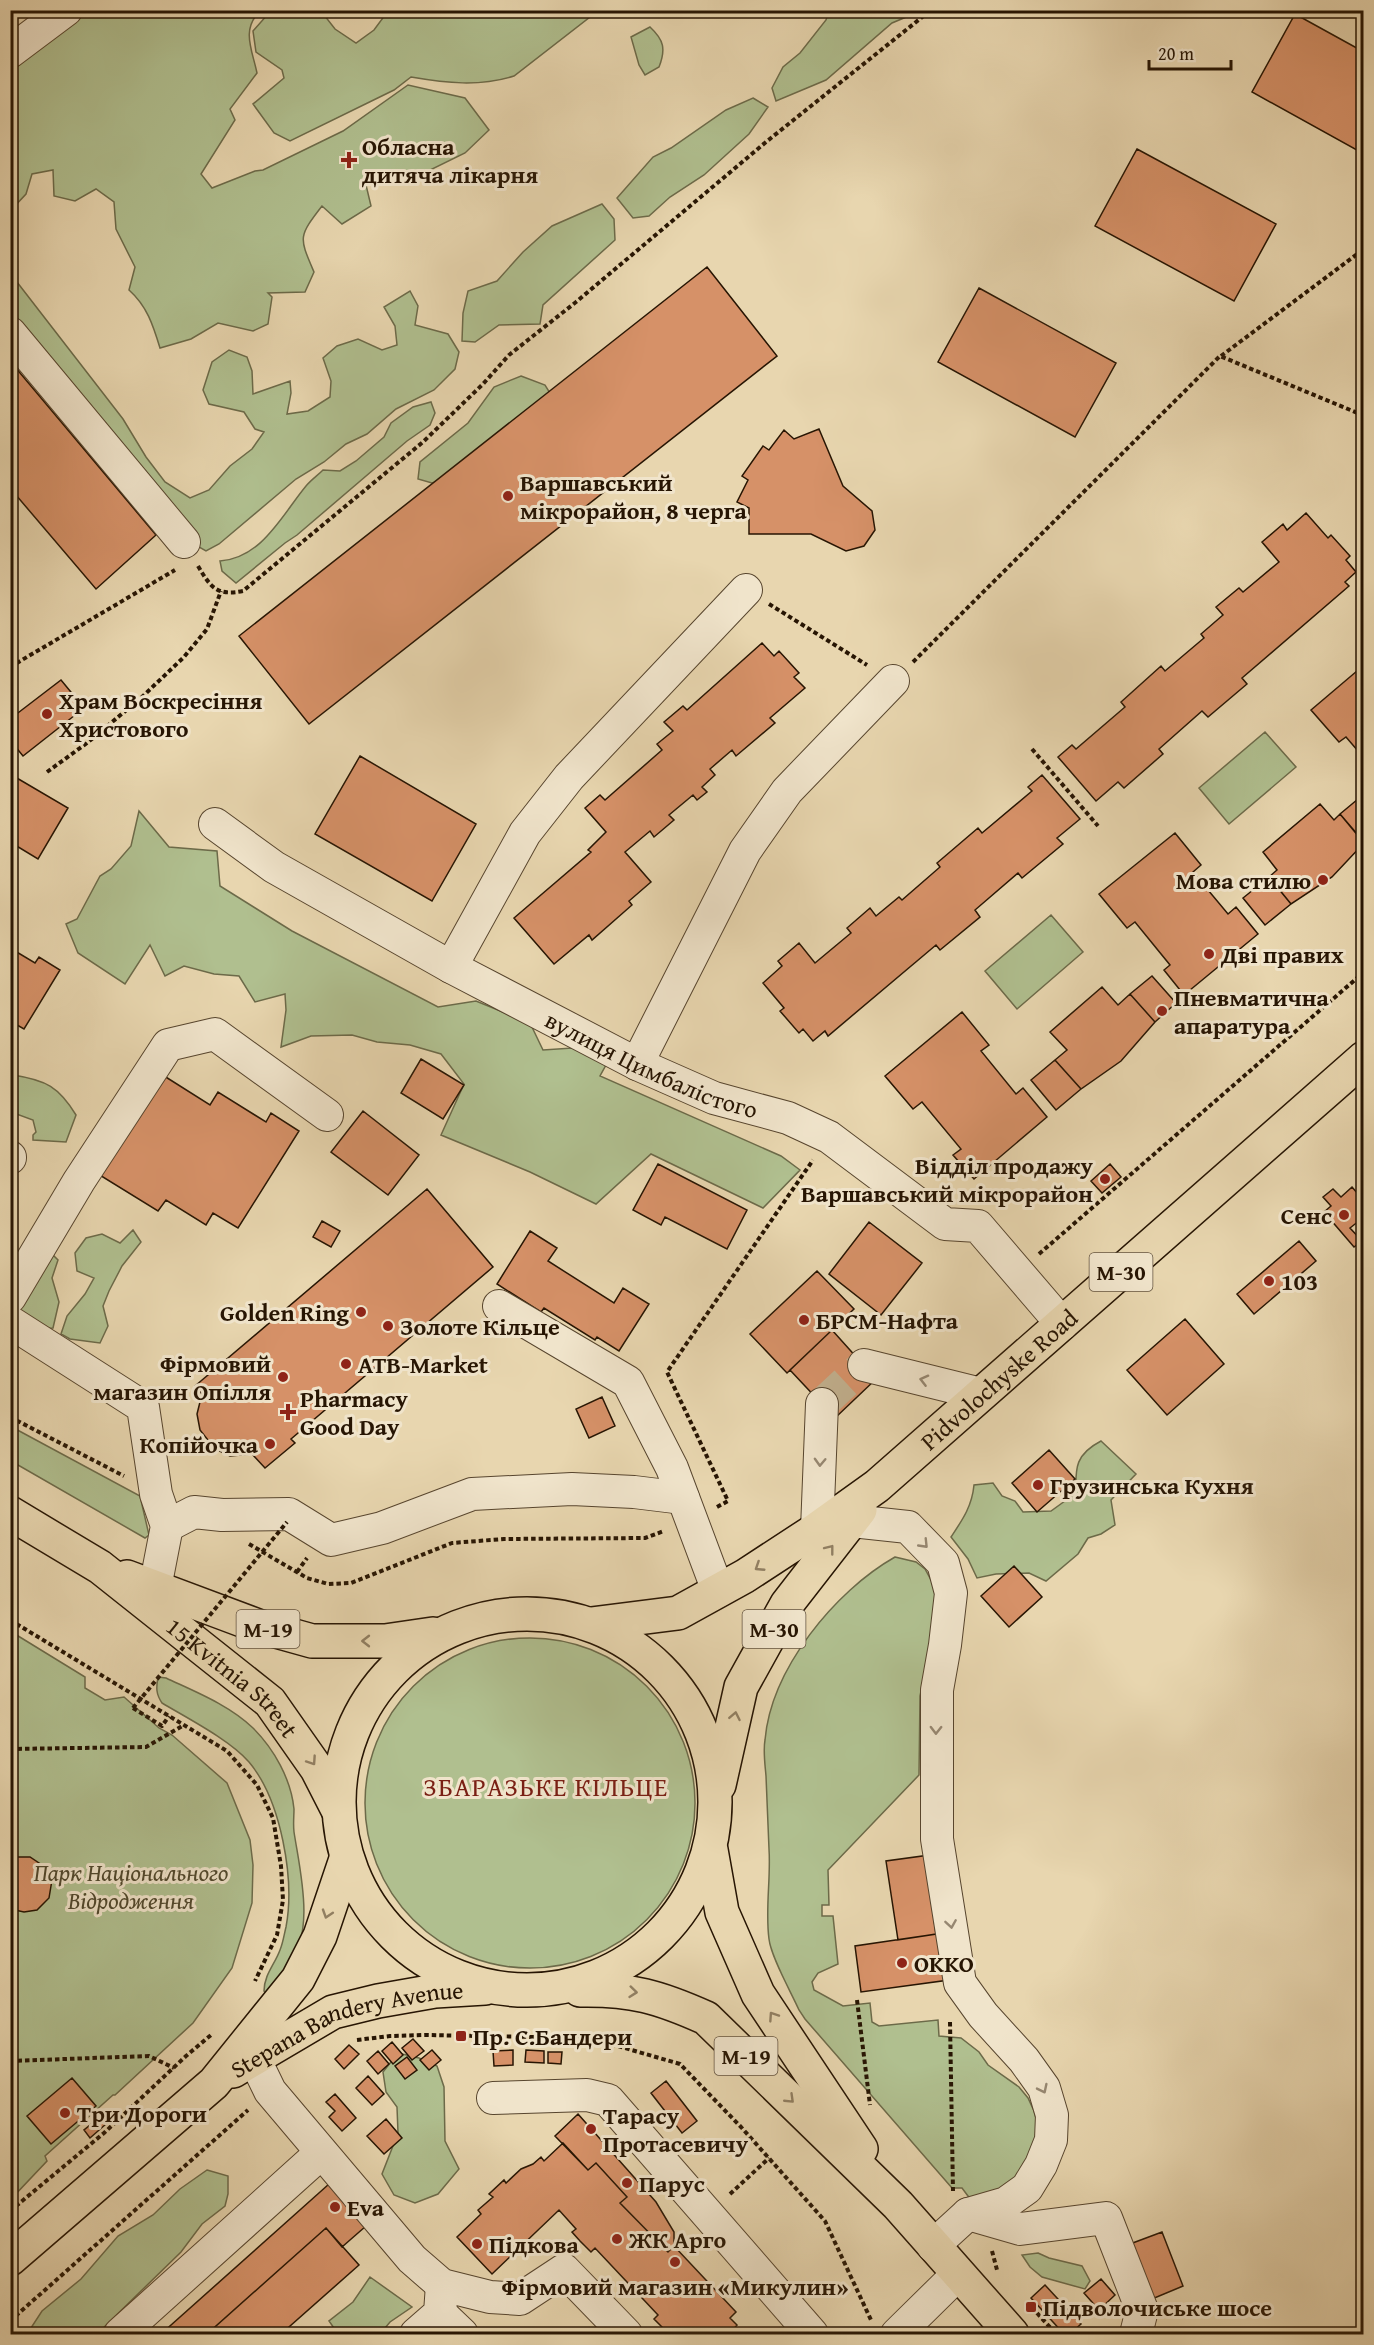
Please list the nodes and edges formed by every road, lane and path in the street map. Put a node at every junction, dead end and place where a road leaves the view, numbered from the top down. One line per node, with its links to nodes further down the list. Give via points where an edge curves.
1 (66, 10): 3 (lane)
2 (931, 10): 10 (path, via 509,355 423,442 272,569 243,591)
3 (10, 52)
4 (1364, 249): 6 (path)
5 (10, 333): 8 (lane)
6 (1220, 356): 7 (path); 12 (path)
7 (1362, 415)
8 (189, 550): 10 (path, via 210,587); 11 (path)
9 (746, 590): 12 (path); 17 (lane, via 569,777 532,824)
10 (221, 591): 14 (path, via 207,629 184,657 133,705)
11 (10, 667)
12 (893, 681): 20 (lane, via 787,790 745,851)
13 (1032, 749): 16 (path)
14 (47, 772)
15 (215, 824): 17 (lane, вулиця Цимбалістого, via 274,867)
16 (1098, 826)
17 (451, 967): 20 (lane, вулиця Цимбалістого)
18 (1364, 972): 23 (path)
19 (1364, 1058): 27 (main road, Pidvolochyske Road / М-30)
20 (637, 1064): 22 (lane, вулиця Цимбалістого, via 714,1098 788,1118)
21 (327, 1115): 24 (lane, via 215,1034 168,1044)
22 (829, 1137): 23 (lane, вулиця Цимбалістого, via 945,1224 978,1226); 33 (path, via 667,1372)
23 (1018, 1273): 27 (lane, вулиця Цимбалістого)
24 (10, 1297)
25 (499, 1306): 32 (lane, via 628,1382)
26 (10, 1322): 37 (lane, via 143,1407 156,1494)
27 (1062, 1324): 29 (main road, Pidvolochyske Road / М-30)
28 (864, 1365): 29 (lane, one-way to 28)
29 (981, 1394): 31 (main road, Pidvolochyske Road / М-30)
30 (822, 1404): 38 (lane, one-way to 38)
31 (877, 1486): 35 (main road, Pidvolochyske Road / М-30); 38 (main road, Pidvolochyske Road / М-30)
32 (684, 1498): 37 (lane, via 572,1489 472,1494 382,1528 331,1540 289,1514 194,1512); 41 (lane)
33 (728, 1501)
34 (10, 1514): 39 (main road, 15 Kvitnia Street / М-19)
35 (852, 1521): 48 (main road, Pidvolochyske Road / М-30, one-way to 35, via 741,1687 788,1604); 53 (lane, one-way to 53, via 908,1527 943,1563 951,1593 937,1690 937,1839)
36 (287, 1522): 45 (path, bridge, via 133,1708 162,1726)
37 (167, 1526): 40 (lane)
38 (817, 1529): 41 (main road, Pidvolochyske Road / М-30, one-way to 41)
39 (100, 1567): 40 (main road, 15 Kvitnia Street / М-19); 49 (main road, 15 Kvitnia Street / М-19, one-way to 49, via 270,1702 317,1769)
40 (155, 1588): 44 (main road, 15 Kvitnia Street / М-19, one-way to 40, via 385,1641 312,1641 258,1626)
41 (718, 1591): 43 (main road, Pidvolochyske Road / М-30, via 678,1613)
42 (10, 1620): 45 (path)
43 (591, 1624): 44 (main road, М-19, via 555,1615 517,1613 480,1619); 48 (main road, М-19, via 640,1650 680,1690 706,1739)
44 (445, 1632): 49 (main road, via 408,1655 378,1687 355,1724 341,1766)
45 (169, 1716): 46 (path)
46 (184, 1725): 47 (path, via 146,1747); 52 (path, via 227,1751 256,1785 273,1818 283,1900 277,1935)
47 (10, 1749)
48 (716, 1794): 50 (main road, М-19)
49 (338, 1810): 51 (main road, М-19)
50 (711, 1850): 55 (main road, via 689,1901 653,1944 607,1974); 67 (main road, М-19, one-way to 50, via 758,1994 722,1912)
51 (346, 1859): 54 (main road, М-19, via 376,1917 424,1962); 61 (main road, Stepana Bandery Avenue, one-way to 61, via 320,1936 298,1979)
52 (254, 1982)
53 (960, 1983): 68 (path, via 950,2011); 68 (lane, one-way to 68, via 1044,2088 1052,2115 1051,2140 1027,2188 1006,2203)
54 (485, 1988): 55 (main road, М-19); 58 (main road, Stepana Bandery Avenue, via 435,1990 333,2012)
55 (554, 1990): 67 (main road, М-19, one-way to 67, via 643,1993 706,2018)
56 (857, 2000): 63 (path)
57 (217, 2030): 60 (path)
58 (254, 2058): 61 (main road, Stepana Bandery Avenue); 65 (lane, via 270,2091)
59 (10, 2061): 60 (path, via 149,2055)
60 (174, 2068): 69 (path)
61 (214, 2083): 74 (main road, Stepana Bandery Avenue)
62 (493, 2098): 70 (lane, via 587,2096 608,2100)
63 (870, 2105)
64 (243, 2115): 79 (path)
65 (321, 2152): 77 (lane); 81 (lane)
66 (769, 2158): 70 (path)
67 (898, 2205): 72 (main road, М-19)
68 (960, 2206): 72 (lane); 88 (lane, via 1020,2229 1106,2218 1142,2310)
69 (10, 2211)
70 (708, 2214): 85 (lane)
71 (825, 2221): 80 (path)
72 (933, 2246): 75 (main road, М-19)
73 (991, 2250): 76 (path, via 996,2269)
74 (10, 2259)
75 (958, 2274): 80 (lane); 86 (main road, М-19)
76 (1004, 2277)
77 (441, 2299): 82 (lane); 83 (lane); 84 (lane, via 519,2299 564,2270)
78 (1031, 2307): 87 (path)
79 (10, 2321)
80 (885, 2329)
81 (120, 2334)
82 (416, 2334)
83 (462, 2334)
84 (626, 2334)
85 (812, 2334)
86 (1012, 2334)
87 (1056, 2334)
88 (1136, 2334)

